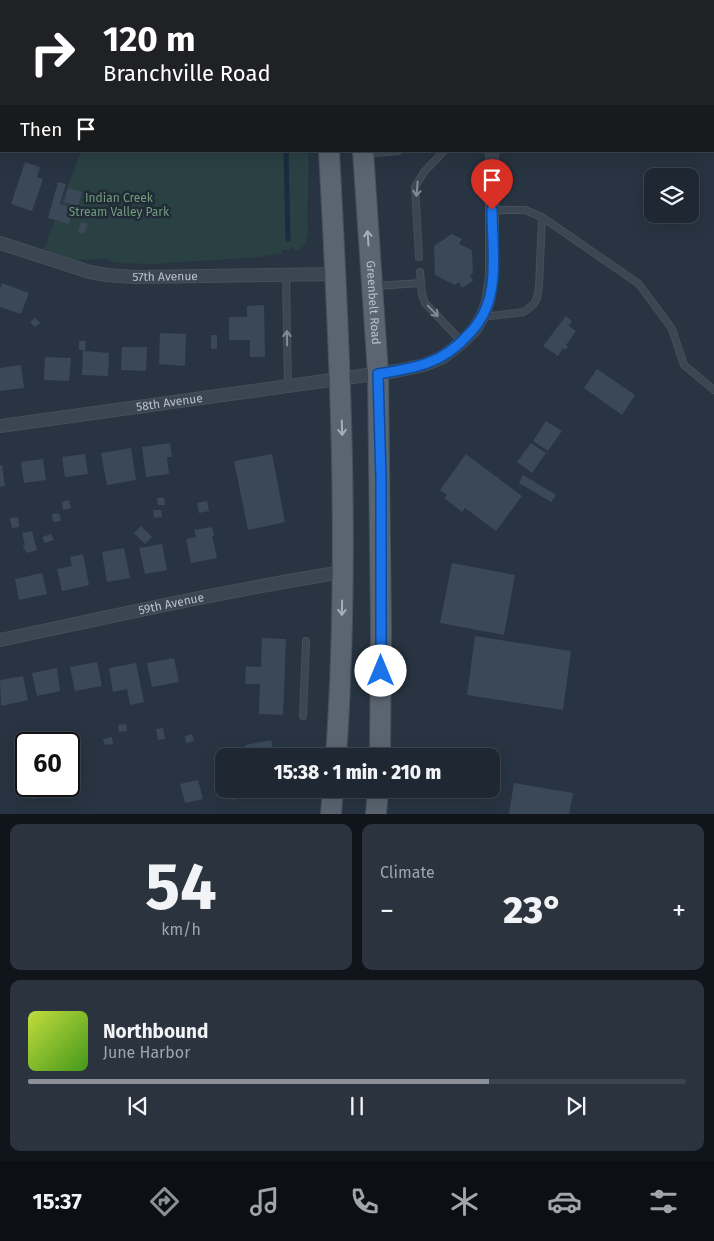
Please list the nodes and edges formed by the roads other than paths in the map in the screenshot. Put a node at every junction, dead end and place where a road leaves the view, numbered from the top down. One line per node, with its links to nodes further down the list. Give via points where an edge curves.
1 (329, 152): 11 (main road)
2 (380, 152): 5 (lane)
3 (443, 152): 9 (lane, one-way to 9, via 415,187)
4 (492, 152): 6 (street, 58th Avenue)
5 (363, 153): 14 (main road, Greenbelt Road, one-way to 5)
6 (492, 210): 7 (lane, via 525,210); 15 (street, 58th Avenue, via 491,290)
7 (542, 217): 15 (lane, via 539,286 534,304 524,312); 20 (lane, via 639,284 672,329 684,365)
8 (0, 243): 12 (street, 57th Avenue, via 107,275)
9 (419, 257)
10 (420, 272): 13 (lane)
11 (336, 274): 12 (street, 57th Avenue); 18 (main road)
12 (286, 275): 19 (lane, one-way to 12)
13 (421, 283): 14 (lane); 16 (lane, one-way to 16, via 425,303)
14 (372, 286): 17 (main road, Greenbelt Road)
15 (482, 317): 16 (street, 58th Avenue)
16 (462, 342): 17 (street, 58th Avenue, via 429,363)
17 (378, 374): 18 (street, 58th Avenue); 27 (main road, Greenbelt Road)
18 (340, 379): 19 (street, 58th Avenue); 22 (main road, one-way to 22)
19 (288, 386): 21 (street, 58th Avenue)
20 (714, 390)
21 (0, 426)
22 (343, 572): 23 (street, 59th Avenue); 26 (main road, one-way to 26)
23 (0, 640)
24 (306, 641): 25 (lane)
25 (303, 716)
26 (336, 748)
27 (380, 748)
28 (332, 798): 30 (main road)
29 (377, 798): 31 (main road)
30 (331, 814)
31 (376, 814)

